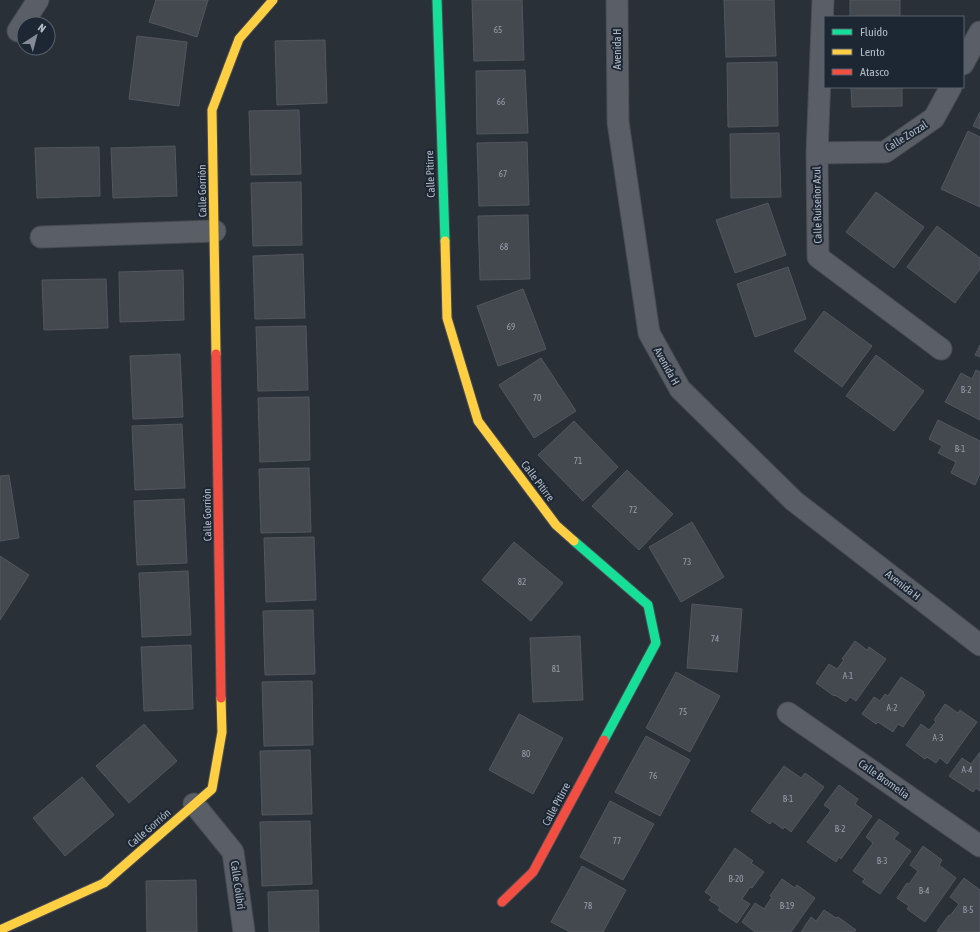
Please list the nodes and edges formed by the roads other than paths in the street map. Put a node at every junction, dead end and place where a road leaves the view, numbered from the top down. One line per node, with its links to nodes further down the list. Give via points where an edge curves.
1 (38, 0): 6 (street)
2 (273, 0): 11 (street, Calle Gorrión, via 239,39 212,110)
3 (437, 0): 18 (street, Calle Pitirre, via 447,318 478,421 556,525 648,605 656,643 533,872)
4 (617, 0): 14 (street, Avenida H, via 618,122 649,333 680,389 794,501)
5 (823, 0): 10 (street, Calle Ruiseñor Azul)
6 (28, 16)
7 (980, 32): 8 (street)
8 (964, 62)
9 (950, 88): 10 (street, Calle Zorzal, via 934,118 885,152)
10 (817, 153): 13 (street, Calle Ruiseñor Azul, via 818,257)
11 (214, 230): 12 (street); 16 (street, Calle Gorrión, via 222,732 212,790)
12 (41, 238)
13 (941, 348)
14 (980, 645)
15 (788, 713): 17 (street, Calle Bromelia)
16 (194, 804): 19 (street, Calle Gorrión, via 104,883); 20 (street, Calle Colibrí, via 233,852)
17 (980, 846)
18 (502, 902)
19 (0, 930)
20 (244, 932)

